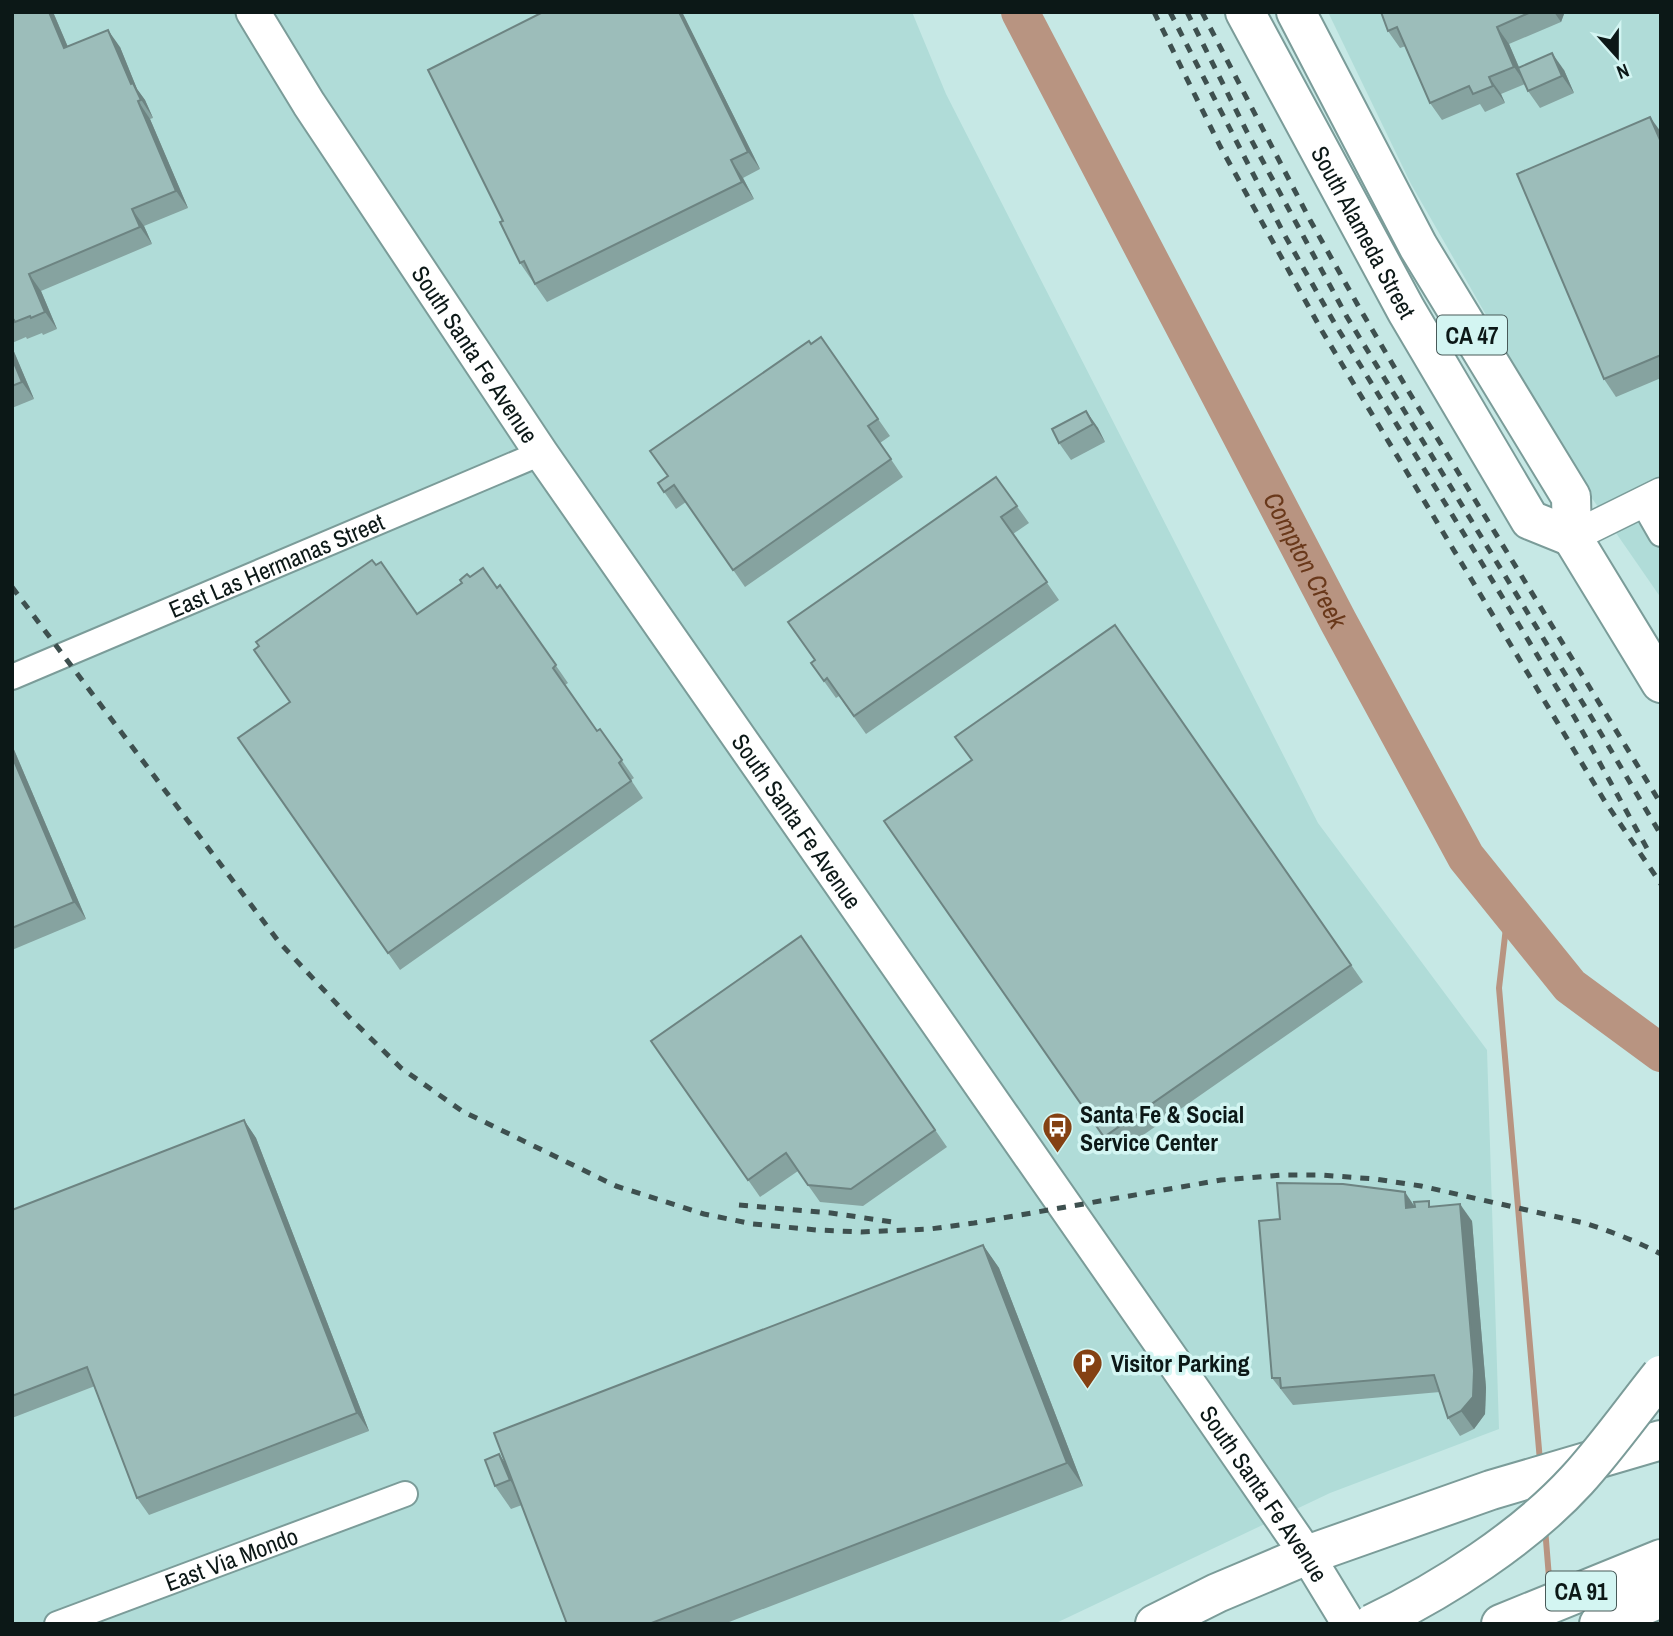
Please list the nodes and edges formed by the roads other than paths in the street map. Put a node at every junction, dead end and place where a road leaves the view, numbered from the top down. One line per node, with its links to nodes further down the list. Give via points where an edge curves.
1 (253, 12): 4 (main road, South Santa Fe Avenue)
2 (1245, 12): 7 (main road, South Alameda Street / CA 47, via 1406,310 1530,520)
3 (1296, 12): 7 (main road, South Alameda Street / CA 47, via 1418,246 1571,497)
4 (541, 453): 8 (street, East Las Hermanas Street); 13 (main road, South Santa Fe Avenue)
5 (1651, 497): 6 (street); 7 (street)
6 (1661, 534)
7 (1572, 537): 9 (main road, South Alameda Street / CA 47)
8 (12, 677)
9 (1661, 683)
10 (1661, 1375): 19 (main road, bridge, via 1550,1507 1463,1573)
11 (1661, 1440): 13 (main road, bridge, via 1491,1490)
12 (405, 1494): 16 (street, East Via Mondo)
13 (1307, 1555): 17 (main road, via 1217,1592); 18 (main road, South Santa Fe Avenue)
14 (1661, 1559): 20 (main road, CA 91)
15 (1661, 1598): 21 (main road)
16 (57, 1624)
17 (1155, 1624)
18 (1349, 1624)
19 (1372, 1624)
20 (1501, 1624)
21 (1599, 1624)

